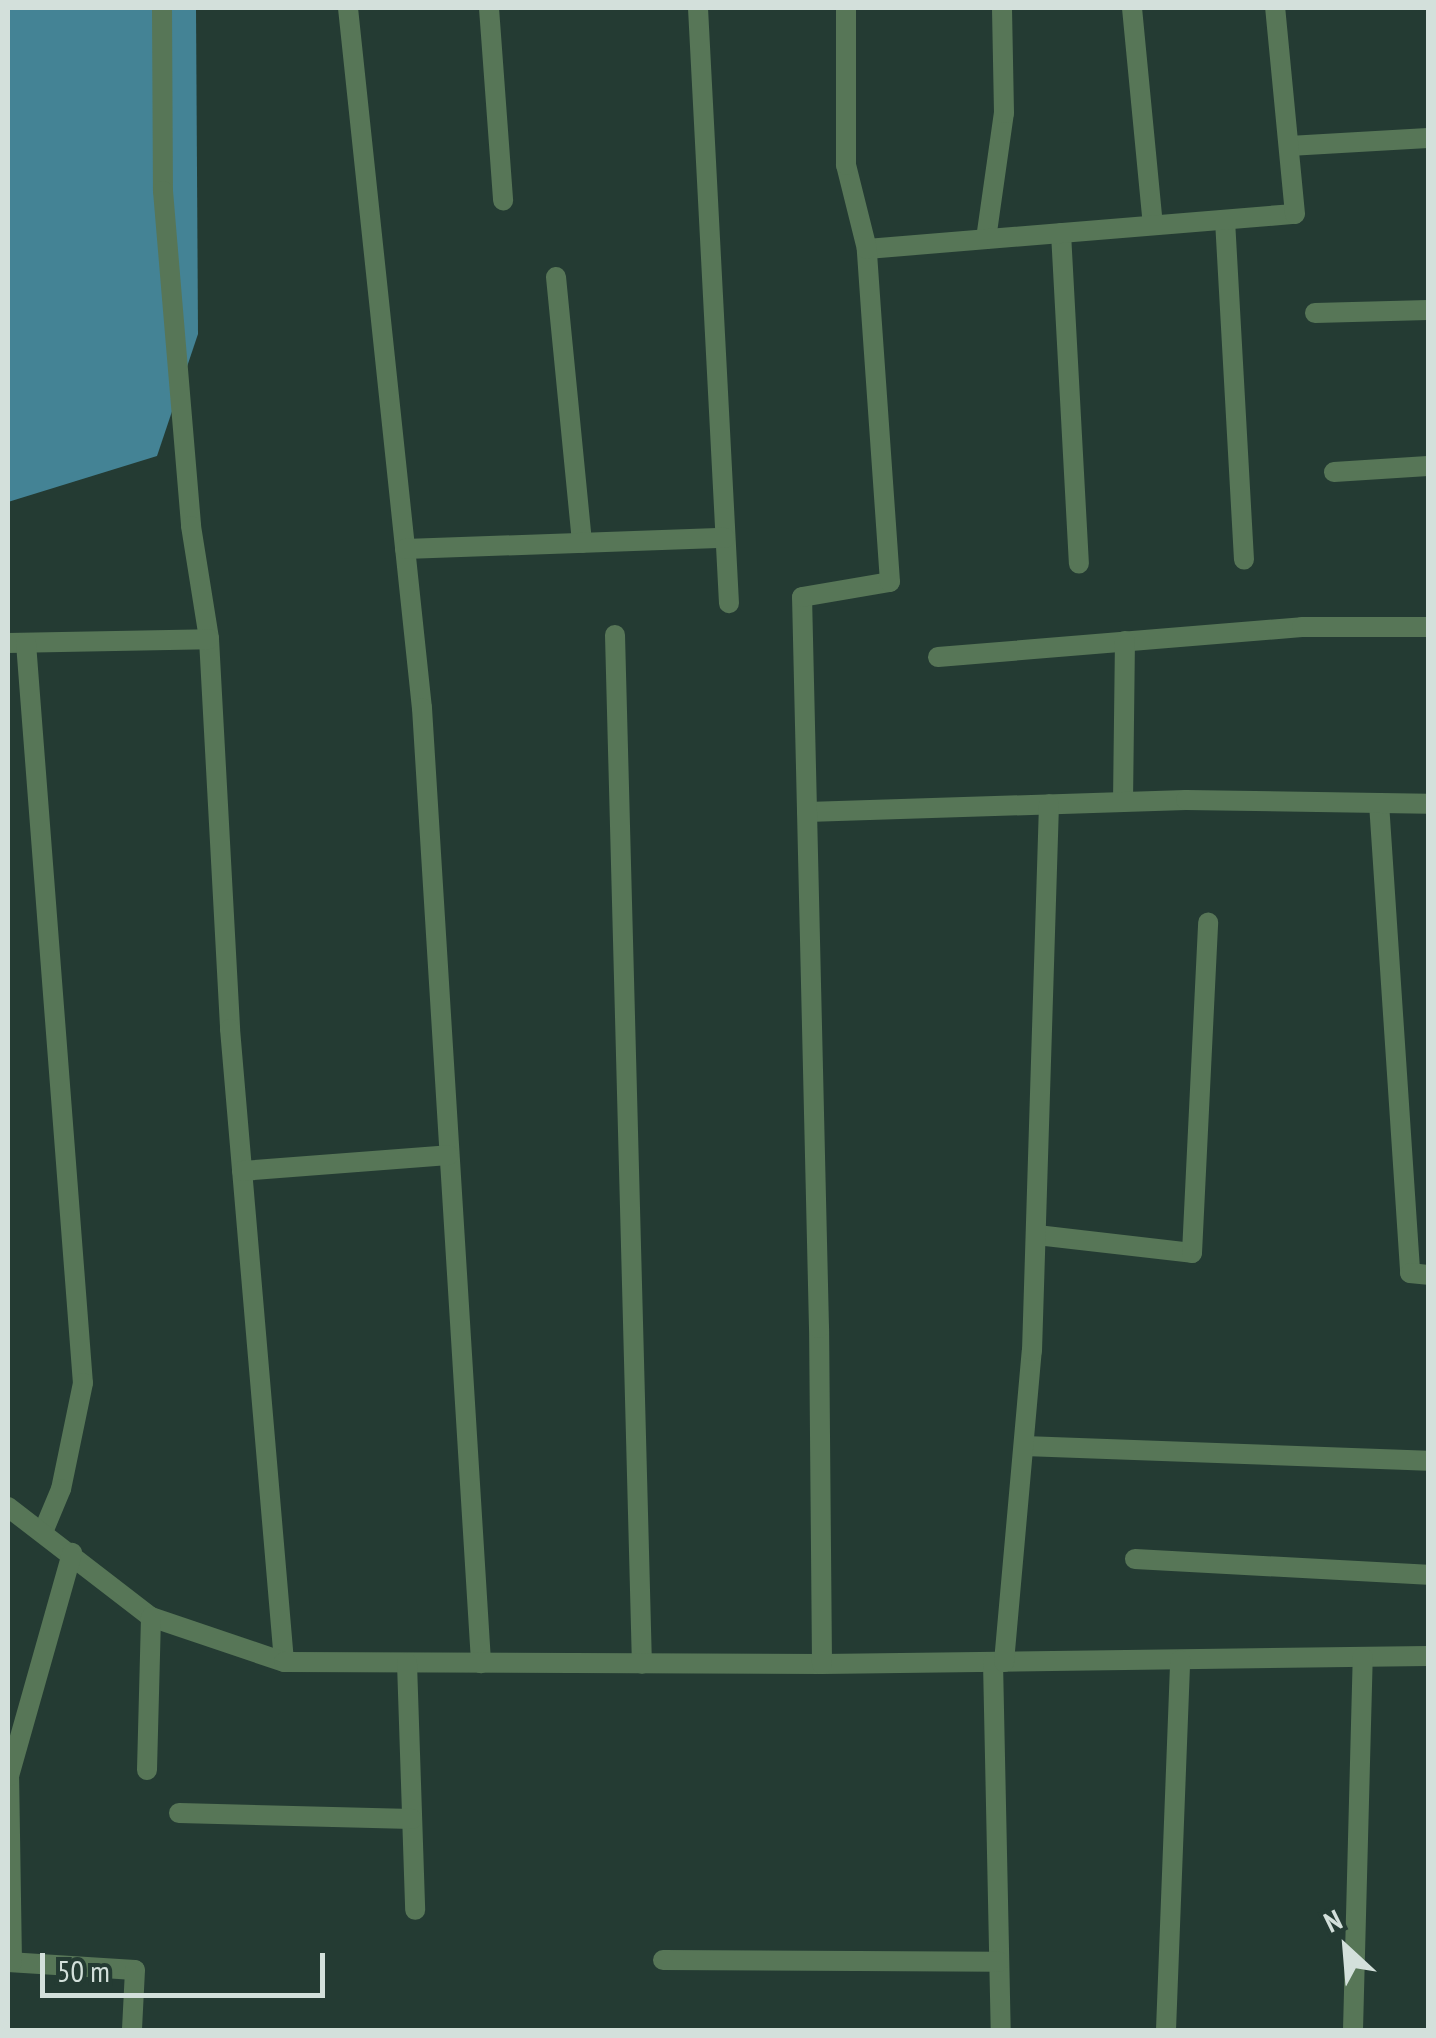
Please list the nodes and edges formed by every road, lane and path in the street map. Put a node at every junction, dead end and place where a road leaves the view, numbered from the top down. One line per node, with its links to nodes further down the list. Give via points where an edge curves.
1 (162, 8): 30 (street, via 163,191 191,526)
2 (348, 8): 24 (street)
3 (489, 8): 11 (street)
4 (698, 8): 22 (street)
5 (846, 8): 16 (street, via 846,165)
6 (1002, 8): 15 (street, via 1004,112)
7 (1132, 8): 13 (street)
8 (1275, 8): 10 (street)
9 (1428, 138): 10 (street)
10 (1289, 146): 12 (street, via 1296,214)
11 (504, 200)
12 (1225, 220): 13 (street); 25 (street)
13 (1153, 225): 14 (street)
14 (1061, 233): 15 (street); 26 (street)
15 (986, 239): 16 (street)
16 (867, 249): 38 (street, via 890,582 802,597)
17 (556, 277): 23 (street)
18 (1428, 310): 19 (street)
19 (1315, 312)
20 (1428, 466): 21 (street)
21 (1334, 472)
22 (725, 538): 23 (street); 27 (street)
23 (582, 543): 24 (street)
24 (406, 549): 40 (street)
25 (1244, 559)
26 (1078, 564)
27 (728, 603)
28 (1428, 627): 31 (street, via 1302,627)
29 (615, 635): 59 (street)
30 (208, 639): 32 (street); 41 (street)
31 (1125, 642): 33 (street); 34 (street)
32 (17, 643): 47 (street, via 83,1383 61,1489)
33 (938, 658)
34 (1123, 802): 35 (street); 36 (street)
35 (1379, 803): 37 (street); 43 (street, via 1410,1272)
36 (1049, 804): 38 (street); 42 (street)
37 (1428, 804)
38 (807, 812): 60 (street)
39 (1208, 922): 42 (street, via 1192,1252)
40 (448, 1155): 41 (street); 58 (street)
41 (242, 1171): 55 (street)
42 (1037, 1235): 44 (street)
43 (1428, 1275)
44 (1024, 1446): 45 (street); 56 (street)
45 (1428, 1460)
46 (8, 1506): 47 (street)
47 (43, 1532): 48 (street)
48 (72, 1553): 51 (street); 64 (street, via 9,1776)
49 (1135, 1559): 50 (street)
50 (1428, 1575)
51 (151, 1617): 55 (street); 61 (street)
52 (1428, 1656): 53 (street)
53 (1363, 1657): 54 (street); 72 (street)
54 (1180, 1660): 56 (street); 71 (street)
55 (284, 1662): 57 (street)
56 (998, 1662): 60 (street); 68 (street)
57 (407, 1663): 58 (street); 63 (street)
58 (481, 1663): 59 (street)
59 (642, 1664): 60 (street)
60 (822, 1664)
61 (147, 1770)
62 (179, 1813): 63 (street)
63 (412, 1819): 65 (street)
64 (8, 1828): 67 (street)
65 (415, 1910)
66 (663, 1960): 68 (street)
67 (10, 1962): 69 (street, via 134,1970)
68 (1000, 1962): 70 (street)
69 (132, 2030)
70 (1001, 2030)
71 (1166, 2030)
72 (1354, 2030)

